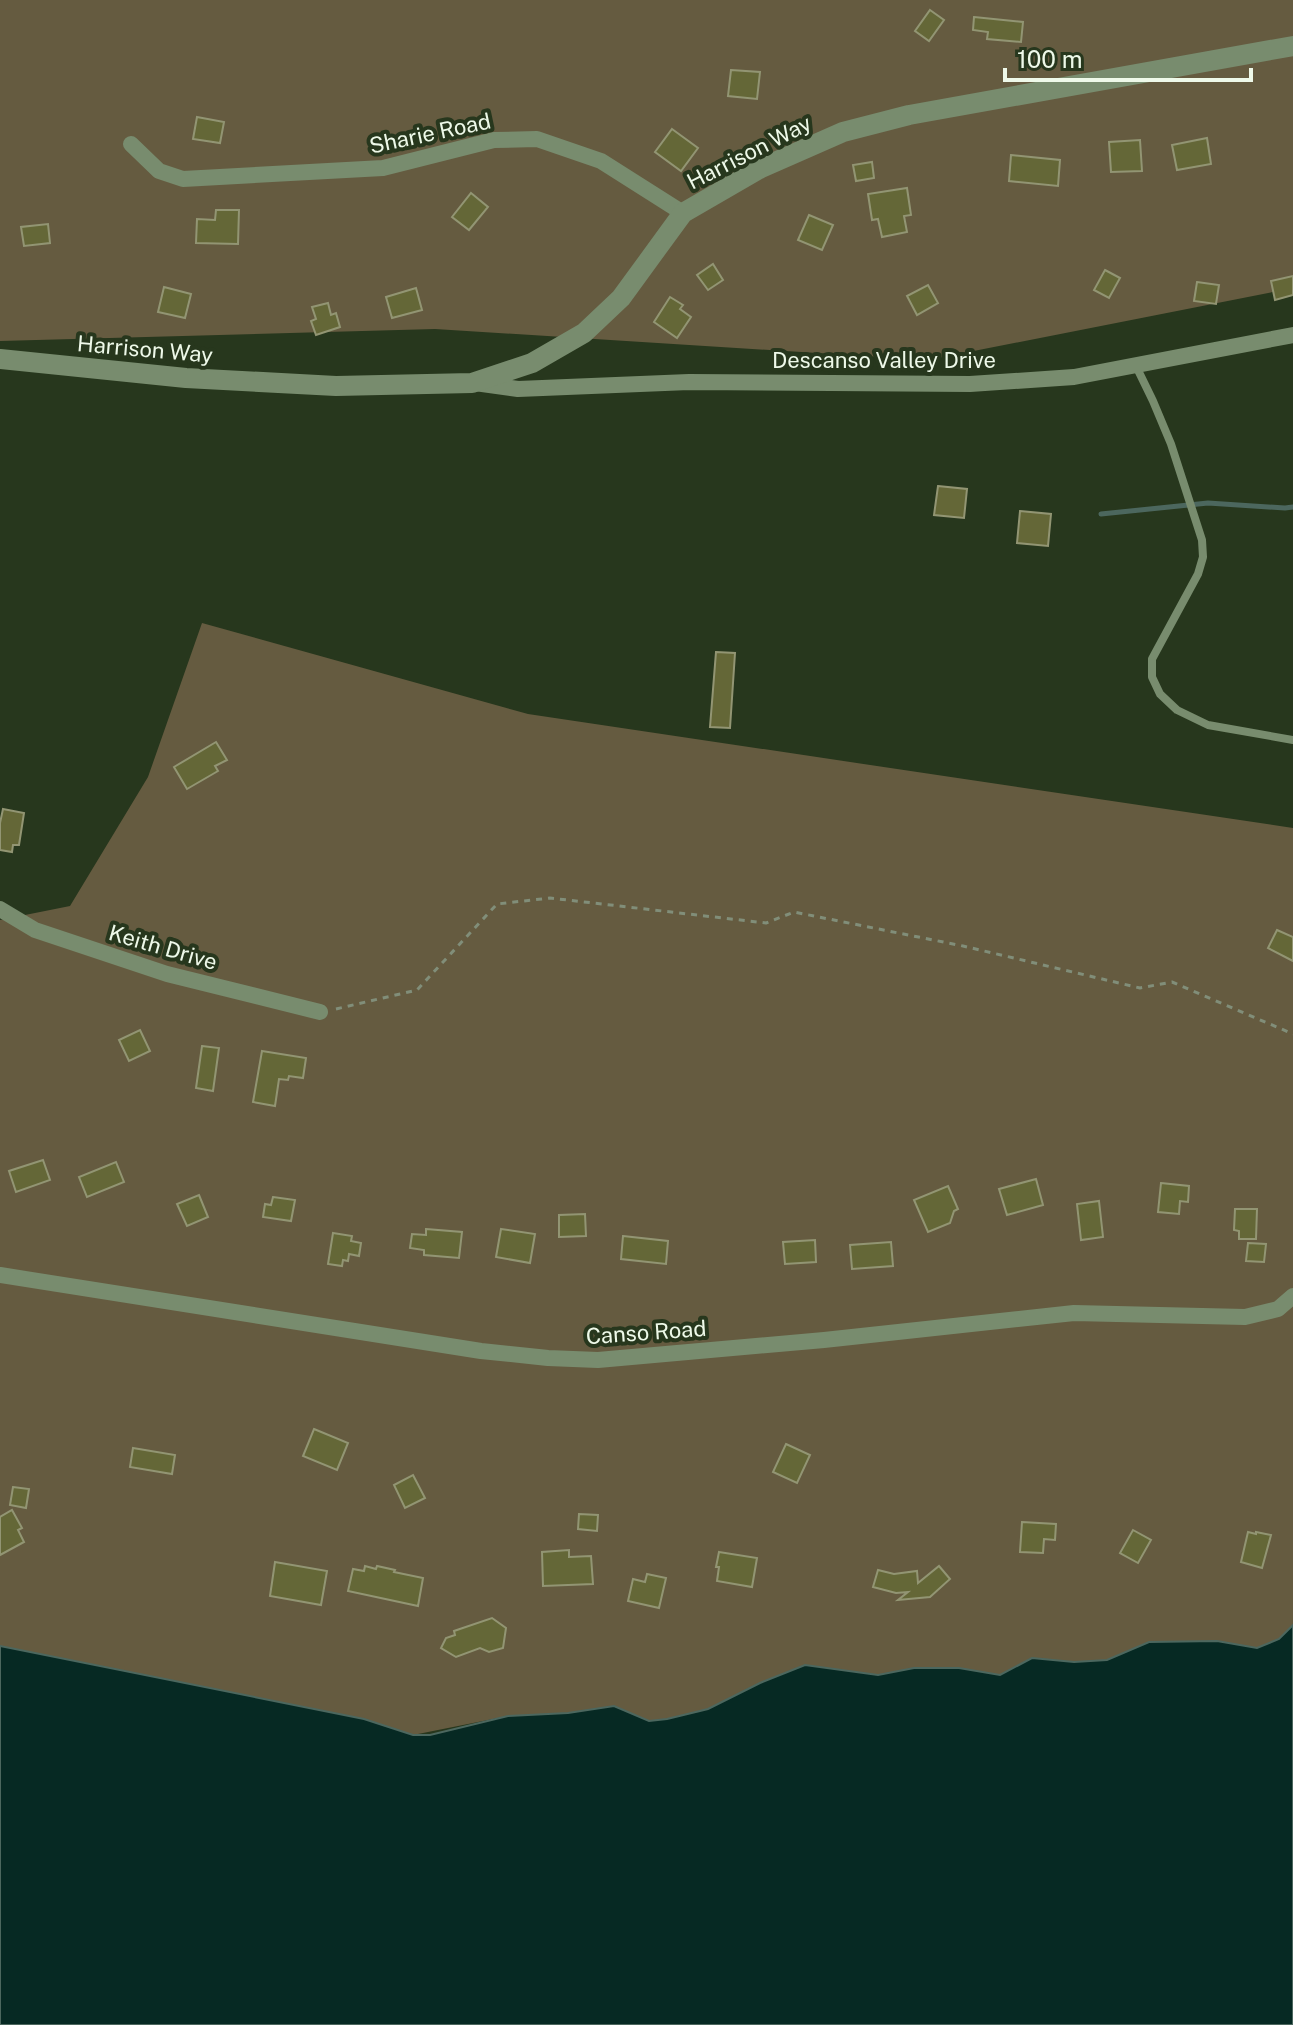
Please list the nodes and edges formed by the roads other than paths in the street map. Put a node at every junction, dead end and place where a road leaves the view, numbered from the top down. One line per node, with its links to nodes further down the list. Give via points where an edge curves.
1 (1293, 46): 3 (street, Harrison Way, via 909,115 843,132 761,168)
2 (131, 144): 3 (street, Sharie Road, via 159,171 183,179 383,168 494,140 537,139 601,161)
3 (683, 213): 7 (street, Harrison Way, via 621,298 584,333 532,363)
4 (1293, 335): 6 (street, Descanso Valley Drive)
5 (0, 359): 7 (street, Harrison Way, via 186,378 336,386)
6 (1135, 365): 7 (street, Descanso Valley Drive, via 1074,377 970,384 689,382 518,389); 8 (lane, via 1171,444 1203,557 1152,659 1152,677 1177,710 1208,725)
7 (472, 383)
8 (1293, 740)
9 (0, 909): 10 (street, Keith Drive, via 35,930 167,974)
10 (320, 1012)
11 (0, 1275): 12 (street, Canso Road, via 481,1351 598,1360 1074,1313 1245,1317 1278,1309)
12 (1293, 1296)

